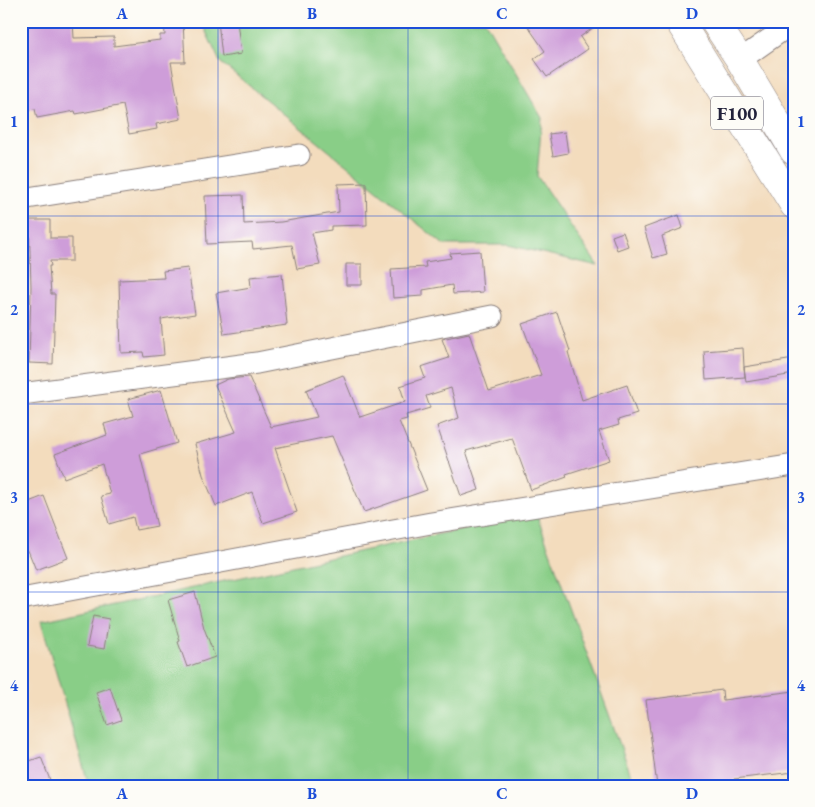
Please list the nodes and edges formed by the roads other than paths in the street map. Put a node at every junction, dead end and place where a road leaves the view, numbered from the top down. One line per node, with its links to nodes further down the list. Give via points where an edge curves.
1 (679, 21): 8 (highway, F100)
2 (714, 21): 4 (highway, F100)
3 (794, 22): 4 (street)
4 (740, 60): 5 (highway, F100)
5 (794, 151)
6 (298, 155): 7 (street)
7 (21, 199)
8 (794, 205)
9 (492, 316): 10 (street, via 257,363)
10 (21, 394)
11 (794, 465): 12 (street, via 441,522)
12 (21, 599)

